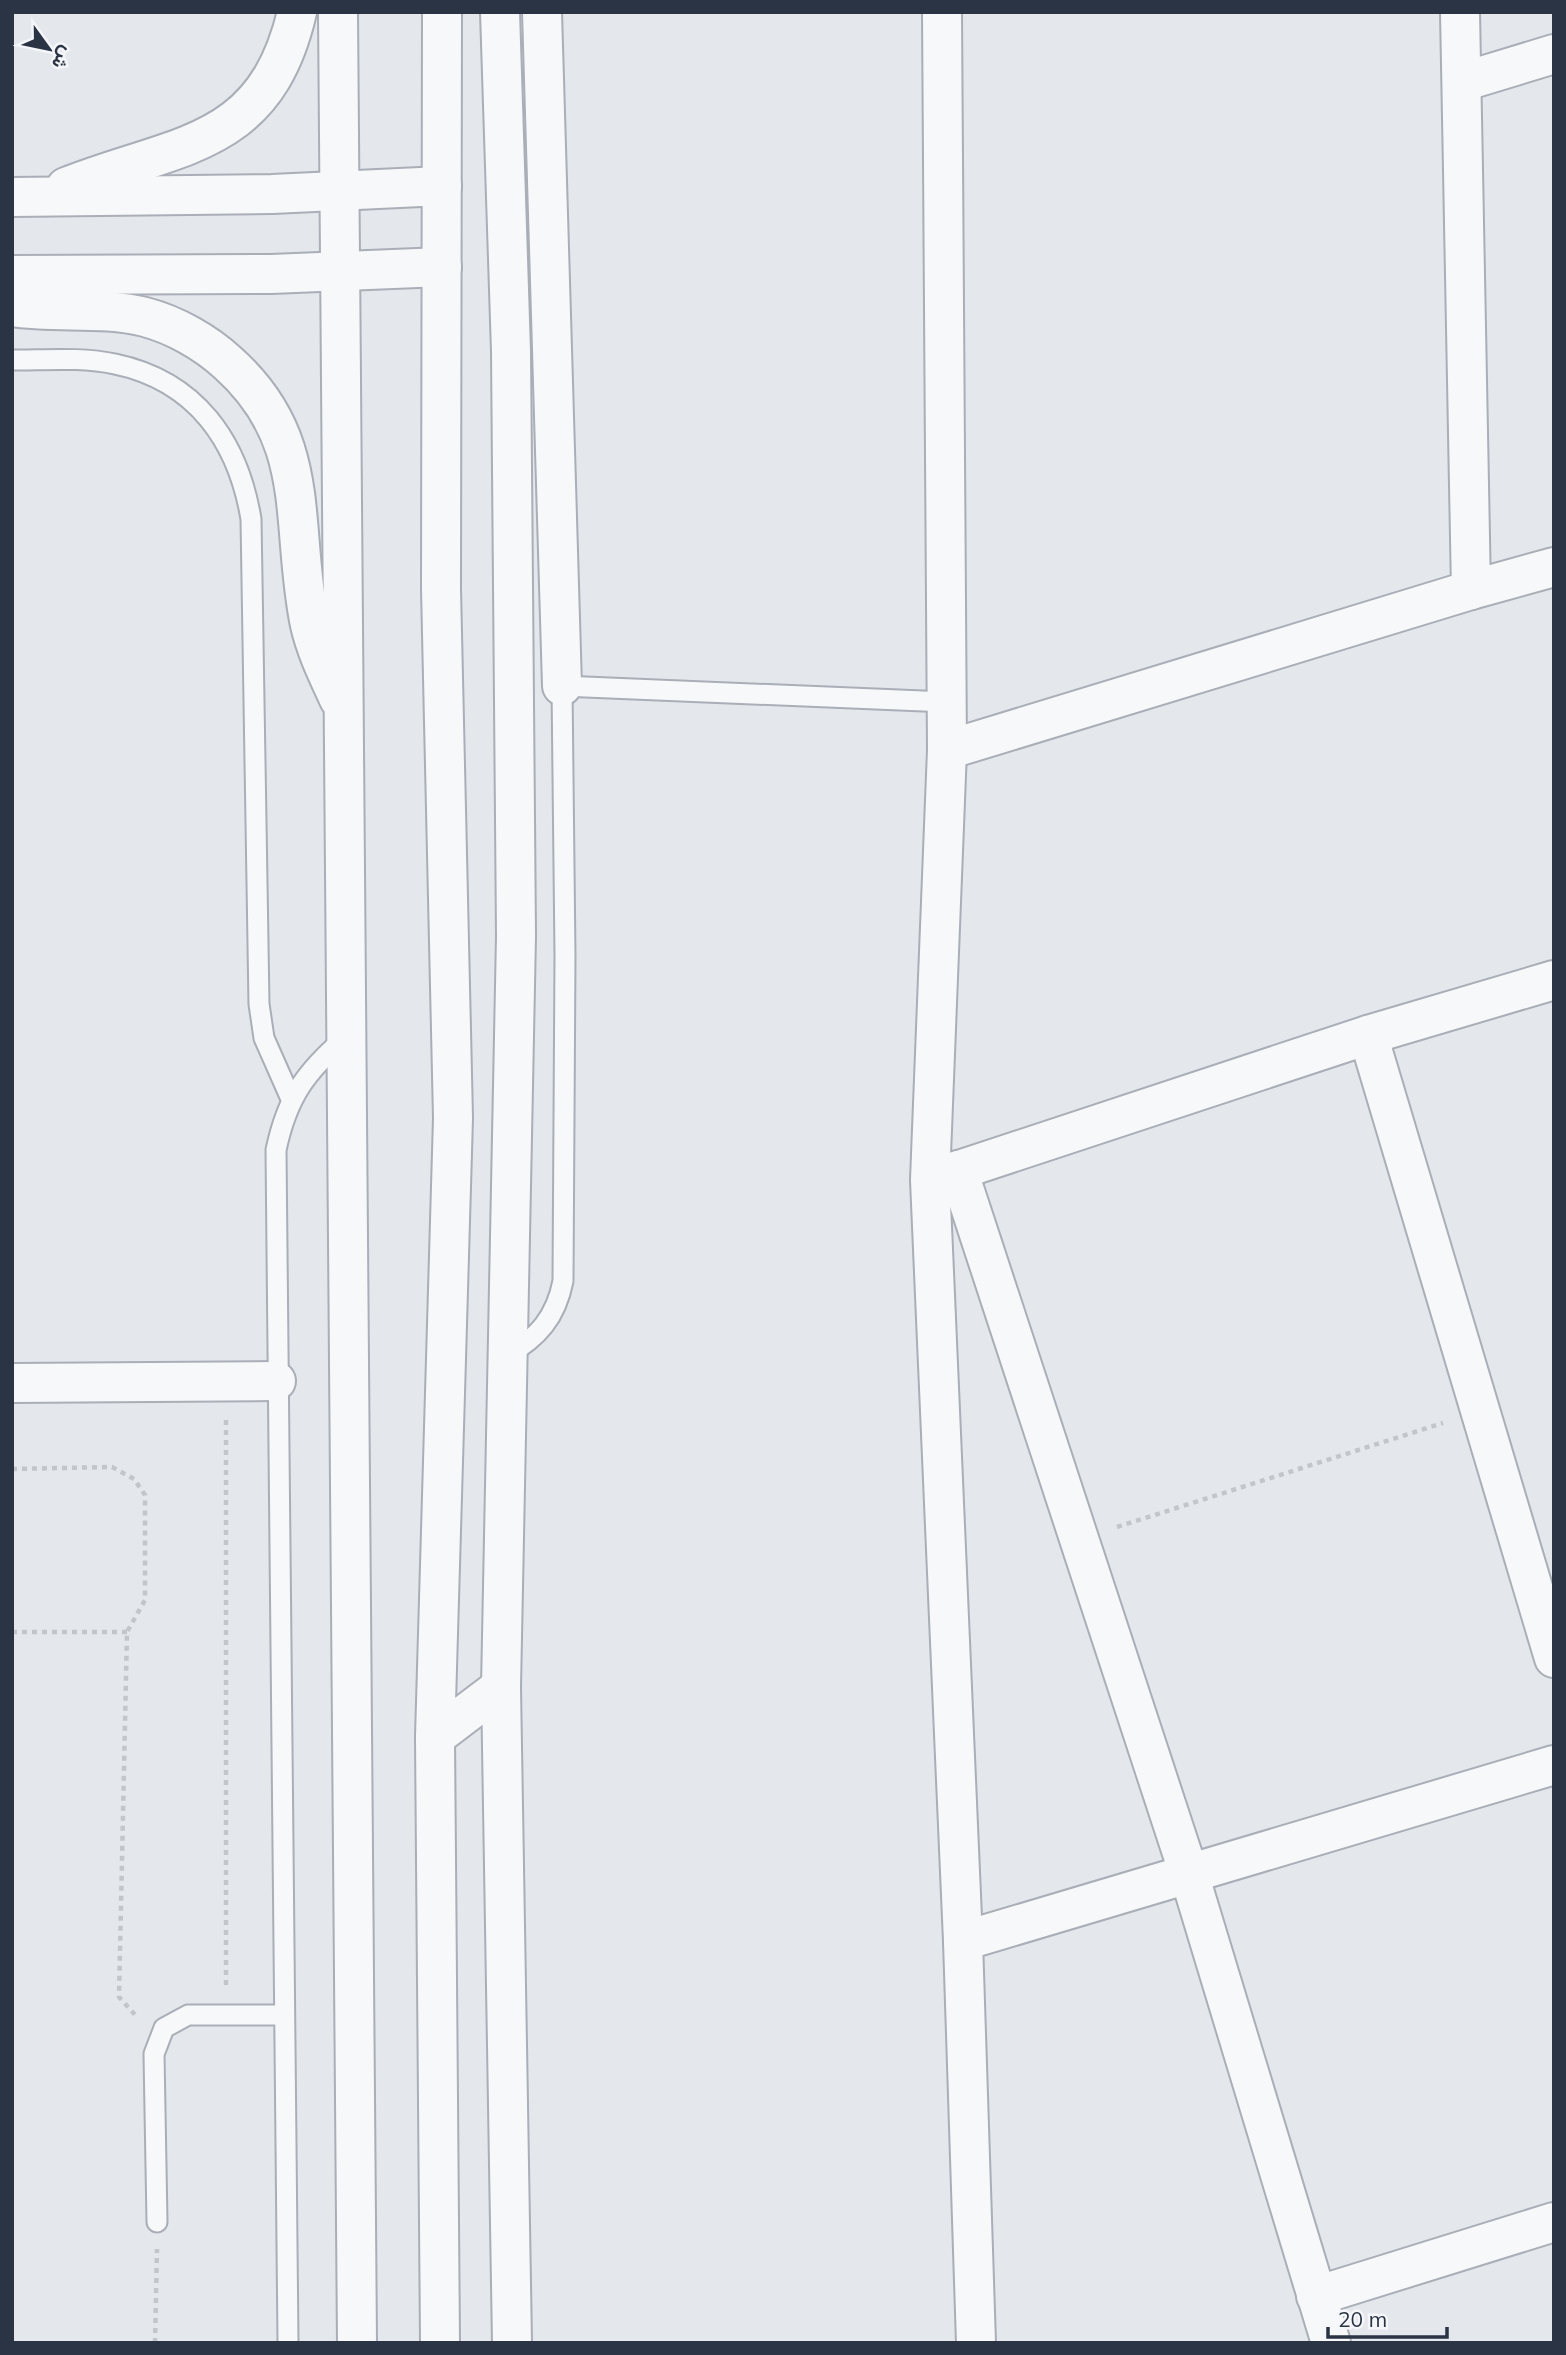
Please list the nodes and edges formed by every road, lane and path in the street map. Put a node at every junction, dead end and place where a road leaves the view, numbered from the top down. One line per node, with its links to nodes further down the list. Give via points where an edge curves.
1 (297, 12): 12 (street, via 270,86 236,121 192,145)
2 (338, 12): 11 (street)
3 (442, 12): 10 (street)
4 (500, 12): 29 (street, via 511,351 516,880)
5 (542, 12): 20 (street)
6 (942, 12): 21 (street)
7 (1460, 12): 9 (street)
8 (1554, 54): 9 (street)
9 (1462, 82): 19 (street)
10 (442, 186): 11 (street); 13 (street)
11 (340, 191): 12 (street); 14 (street)
12 (27, 197)
13 (442, 267): 14 (street); 40 (street, via 441,589 453,1118)
14 (341, 270): 15 (street); 22 (street)
15 (12, 275)
16 (12, 307): 22 (street, via 146,317 204,344 252,387 277,423 286,447 295,486 310,627)
17 (12, 360): 27 (lane, via 83,360 144,373 197,406 235,457 250,519 258,1004 264,1038)
18 (1554, 567): 19 (street)
19 (1471, 590): 23 (street)
20 (562, 685): 21 (lane); 29 (lane, via 563,1281 551,1318 539,1334)
21 (947, 702): 23 (street)
22 (346, 713): 26 (street)
23 (947, 750): 28 (street)
24 (1554, 980): 25 (street)
25 (1368, 1035): 28 (street); 33 (street)
26 (345, 1037): 27 (lane); 52 (street)
27 (291, 1098): 31 (lane, via 276,1150)
28 (944, 1175): 35 (street); 43 (street)
29 (506, 1356): 39 (street)
30 (226, 1381): 31 (street); 32 (street); 44 (path)
31 (276, 1381): 45 (lane)
32 (12, 1383)
33 (1480, 1411): 35 (path); 38 (street)
34 (12, 1469): 37 (path, via 112,1467 134,1479 145,1495 145,1600)
35 (1079, 1539): 42 (street)
36 (12, 1632): 37 (path)
37 (127, 1632): 46 (path, via 118,1997)
38 (1554, 1658)
39 (500, 1687): 40 (street); 54 (street)
40 (435, 1737): 53 (street)
41 (1554, 1765): 42 (street)
42 (1189, 1874): 43 (street); 49 (street)
43 (962, 1941): 55 (street)
44 (226, 2014): 45 (lane); 46 (lane, via 176,2019)
45 (284, 2015): 51 (lane)
46 (157, 2040): 47 (lane)
47 (157, 2222): 50 (path)
48 (1554, 2222): 49 (street)
49 (1316, 2296): 56 (street)
50 (155, 2343)
51 (288, 2343)
52 (357, 2343)
53 (440, 2343)
54 (512, 2343)
55 (976, 2343)
56 (1331, 2343)

